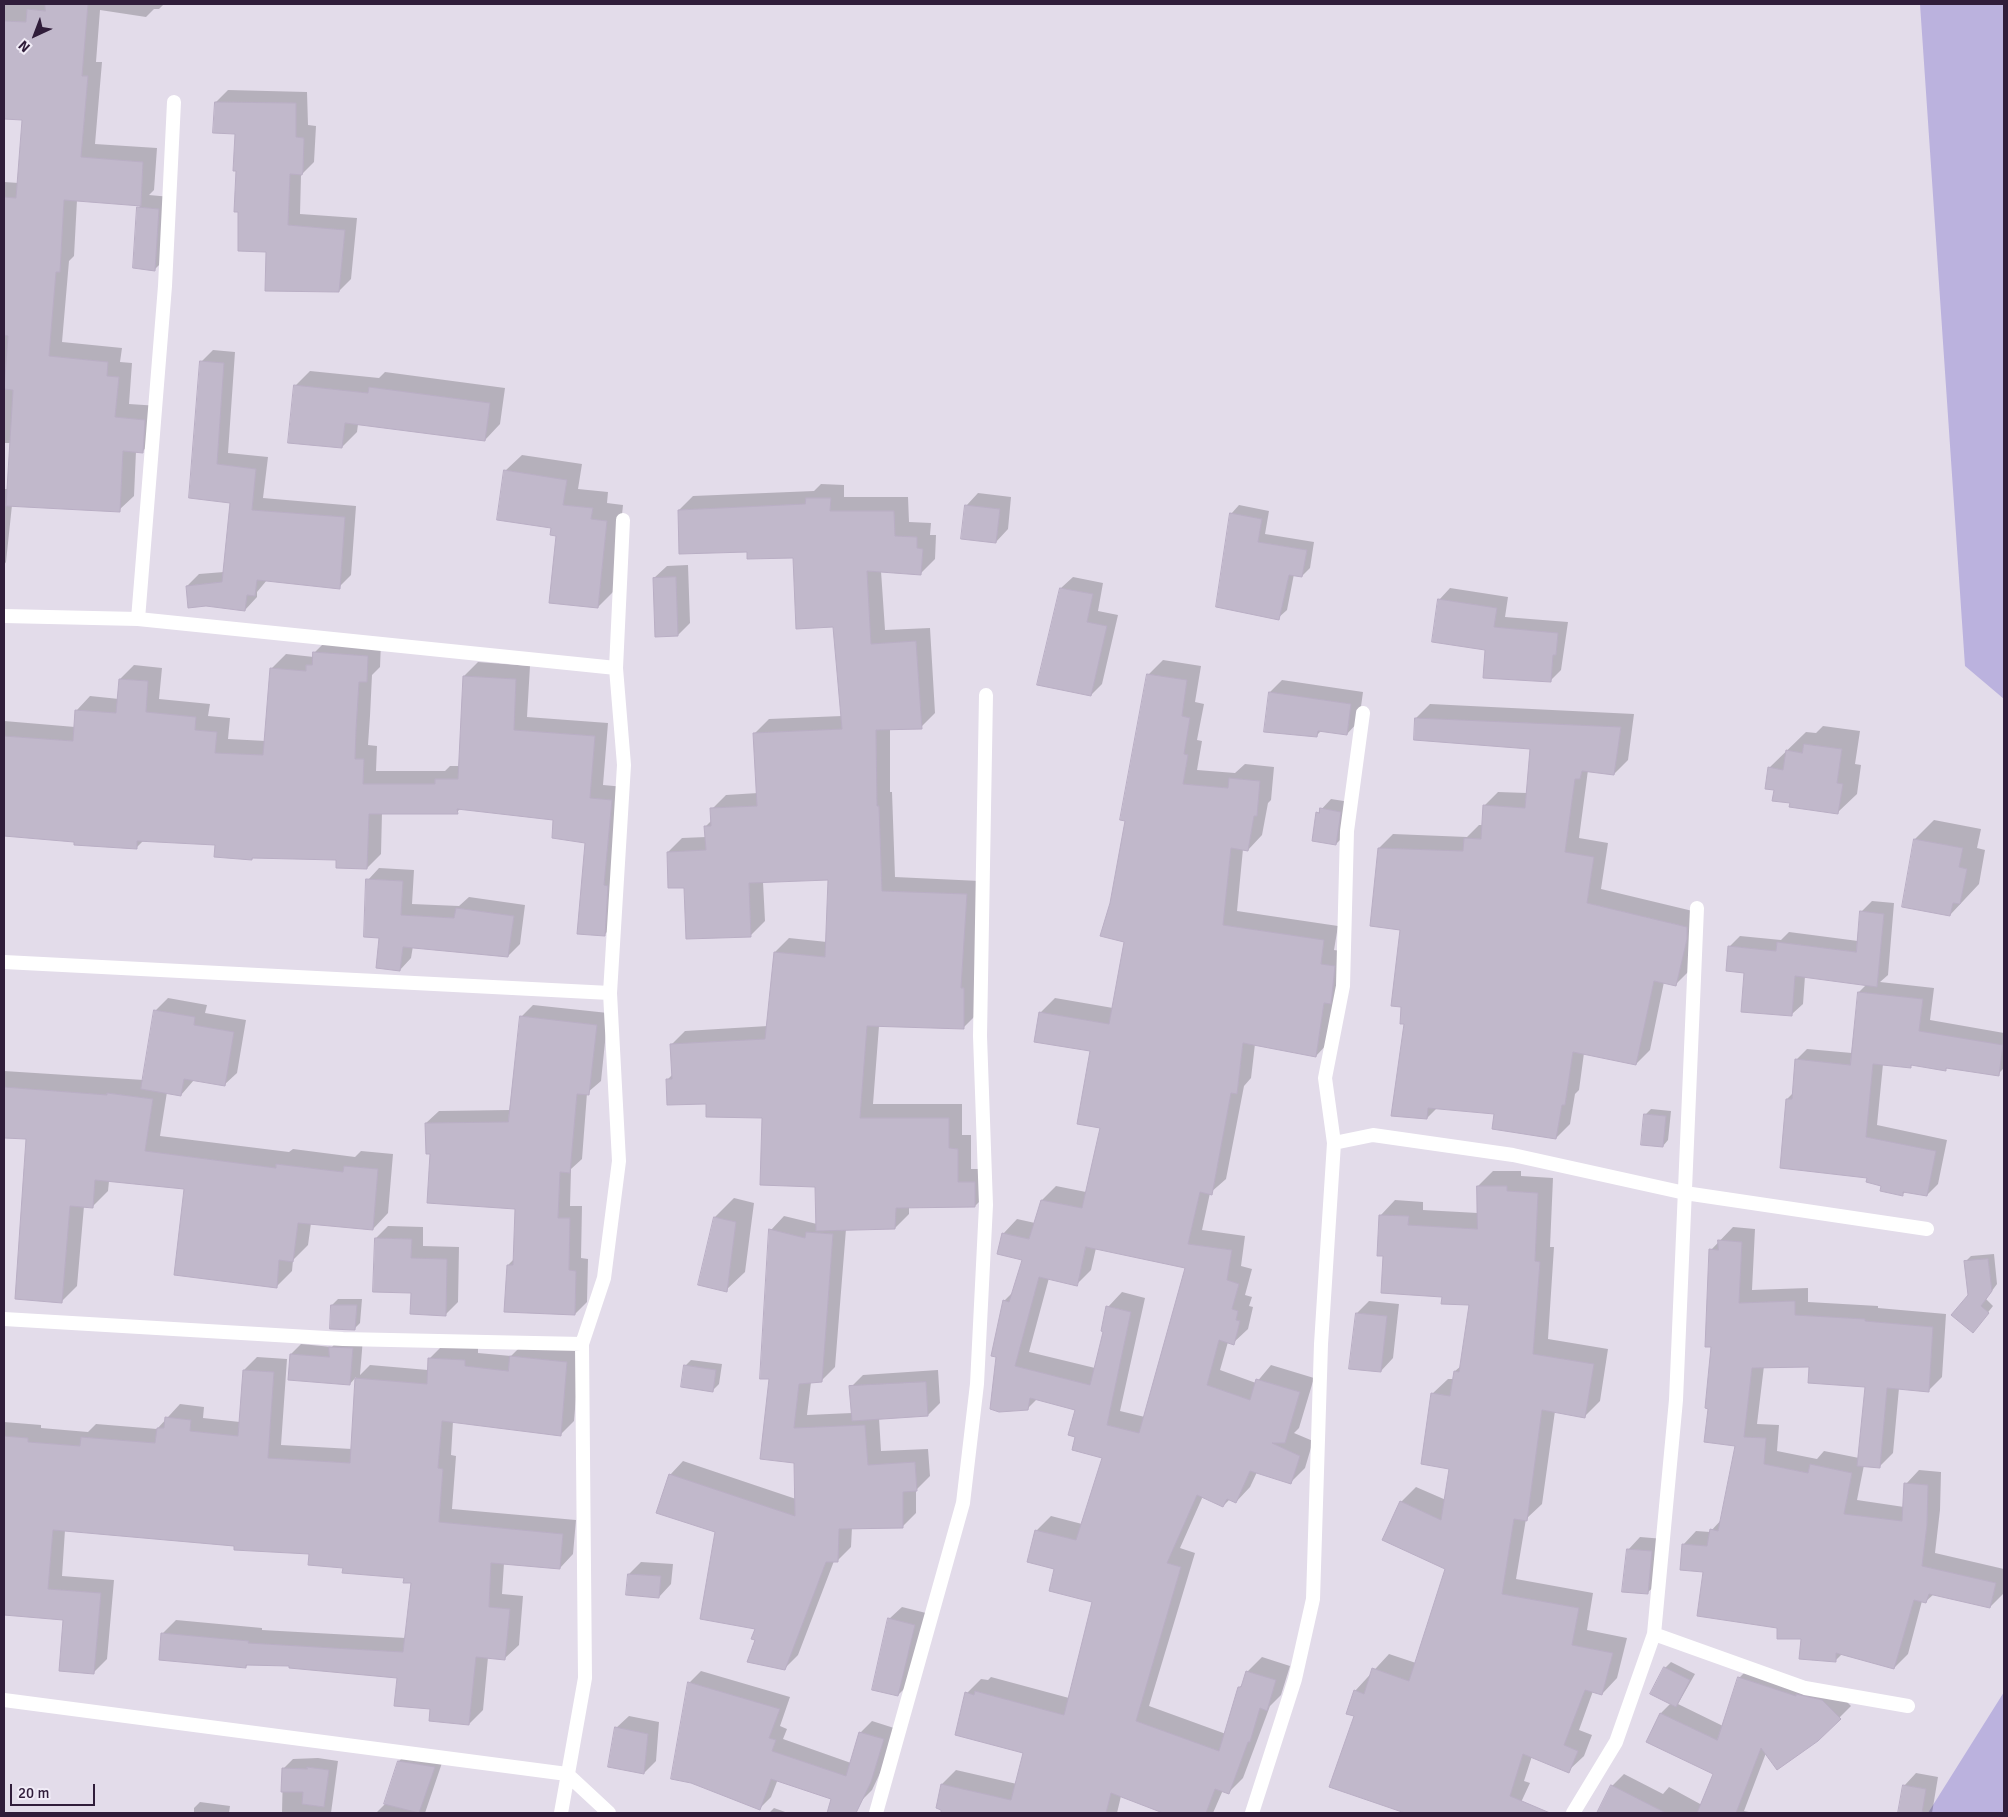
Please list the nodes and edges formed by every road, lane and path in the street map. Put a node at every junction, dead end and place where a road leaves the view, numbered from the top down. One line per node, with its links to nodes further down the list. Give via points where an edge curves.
1 (174, 102): 4 (street, via 164,286)
2 (624, 520): 5 (street)
3 (4, 616): 4 (street)
4 (138, 619): 5 (street)
5 (616, 668): 10 (street, via 624,764)
6 (986, 695): 22 (street, via 980,1036 986,1205 977,1384 963,1503)
7 (1363, 713): 11 (street, via 1347,831 1343,986 1325,1078)
8 (1696, 908): 12 (street)
9 (4, 962): 10 (street)
10 (610, 993): 15 (street, via 619,1161 604,1278)
11 (1334, 1144): 12 (street, via 1373,1135 1512,1155); 23 (street, via 1320,1362 1313,1599 1295,1679)
12 (1685, 1193): 13 (street); 16 (street, via 1676,1400)
13 (1926, 1230)
14 (4, 1319): 15 (street, via 343,1338)
15 (582, 1344): 19 (street, via 585,1678)
16 (1654, 1634): 18 (street, via 1805,1688); 24 (street, via 1616,1742)
17 (4, 1700): 19 (street)
18 (1908, 1706)
19 (567, 1774): 20 (street); 21 (street)
20 (561, 1813)
21 (609, 1813)
22 (876, 1813)
23 (1252, 1813)
24 (1573, 1813)

